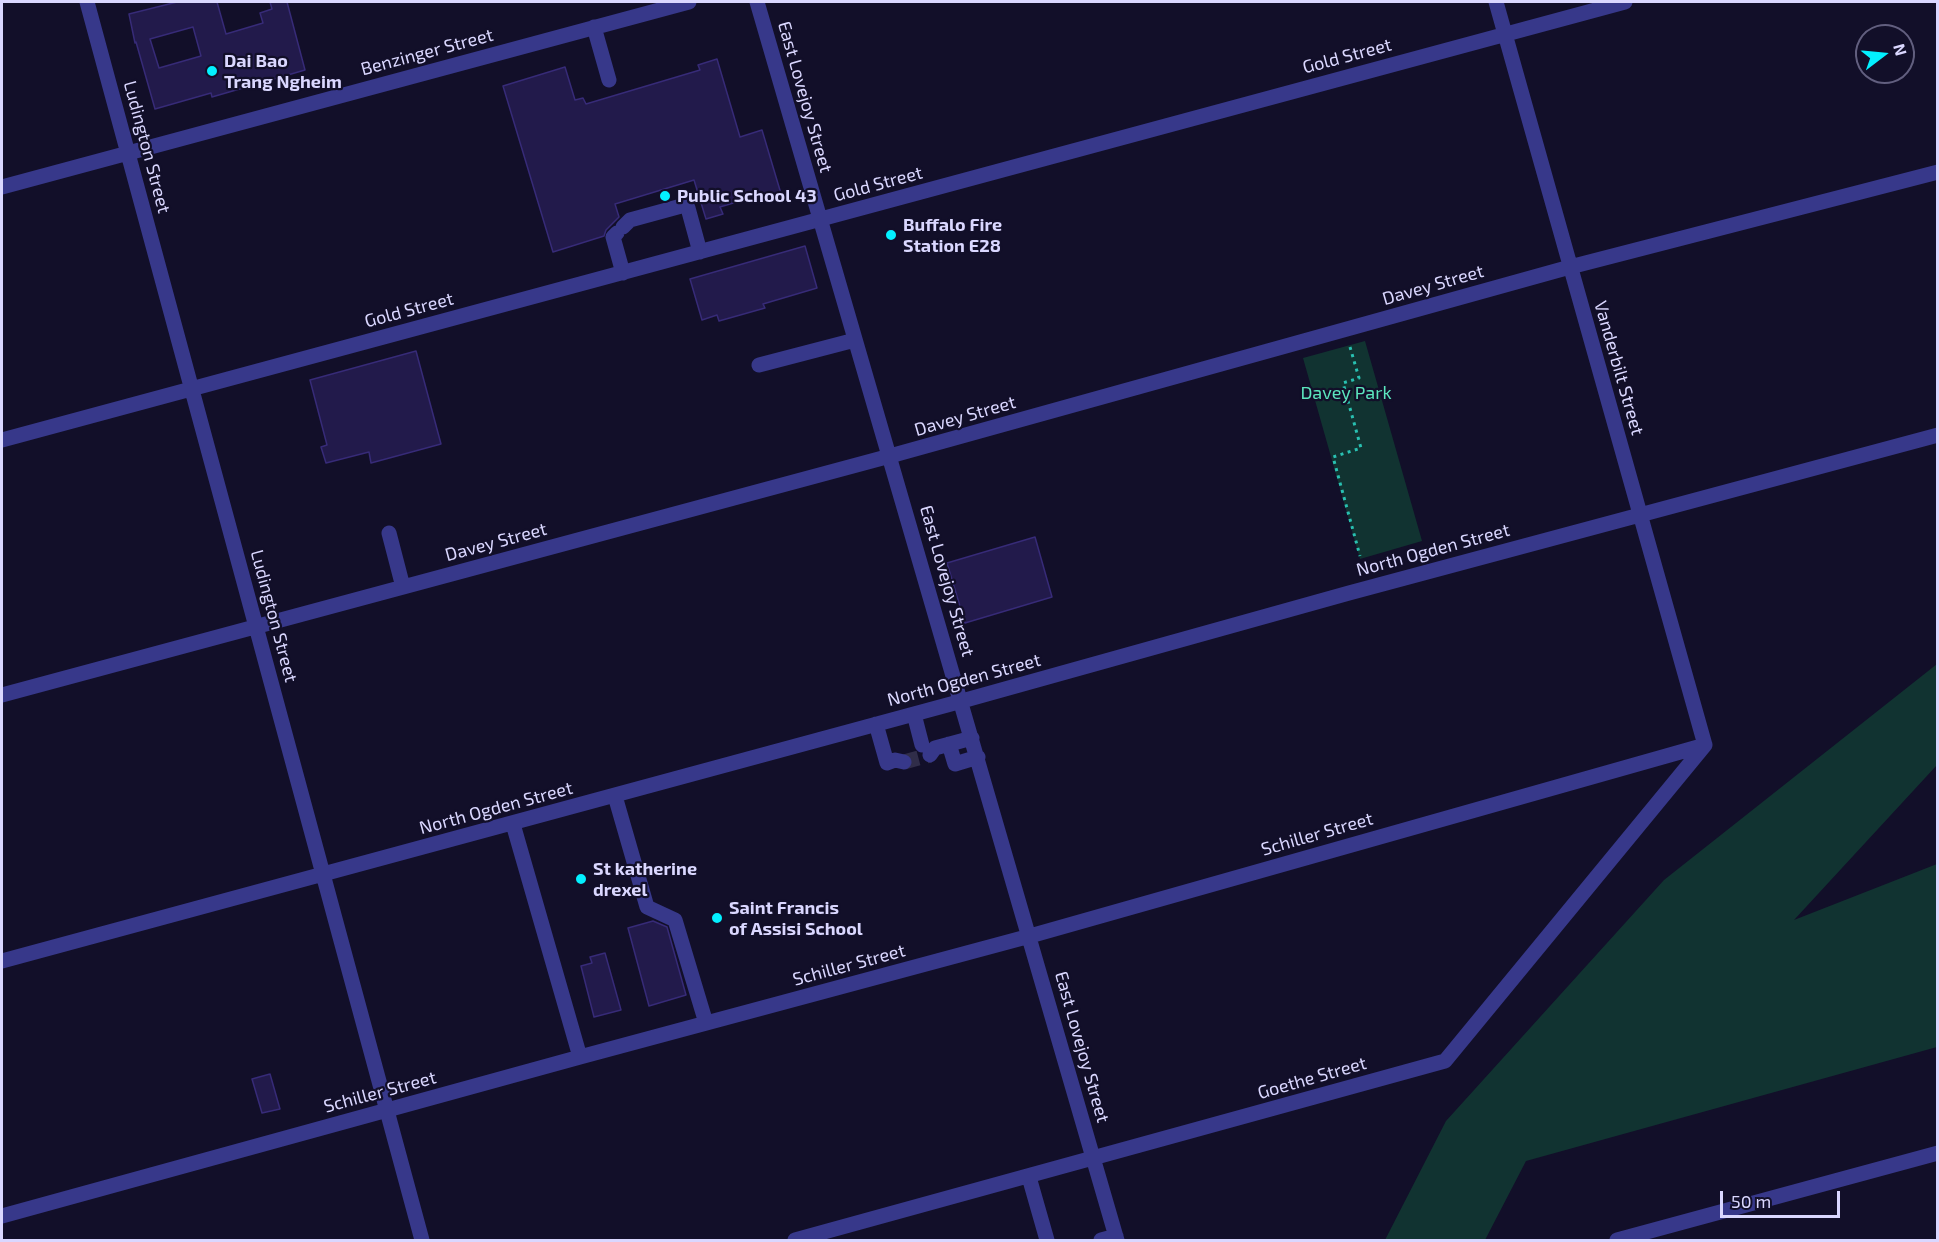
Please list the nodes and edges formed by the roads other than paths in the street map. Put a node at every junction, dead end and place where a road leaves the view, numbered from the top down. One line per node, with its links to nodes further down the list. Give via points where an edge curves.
1 (87, 2): 10 (street, Ludington Street)
2 (689, 2): 6 (street, Benzinger Street)
3 (757, 2): 13 (street, East Lovejoy Street)
4 (1496, 2): 8 (street, Vanderbilt Street)
5 (1625, 2): 8 (street, Gold Street)
6 (643, 8): 7 (street, Benzinger Street)
7 (594, 27): 9 (street); 10 (street, Benzinger Street)
8 (1505, 33): 13 (street, Gold Street); 15 (street, Vanderbilt Street)
9 (609, 80)
10 (129, 152): 12 (street, Benzinger Street); 19 (street, Ludington Street)
11 (1938, 172): 15 (street, Davey Street)
12 (2, 187)
13 (821, 220): 14 (street, Gold Street); 17 (street, East Lovejoy Street)
14 (700, 252): 16 (street, Gold Street); 16 (street, via 685,205 630,220 613,237)
15 (1570, 267): 22 (street, Davey Street); 23 (street, Vanderbilt Street)
16 (623, 273): 19 (street, Gold Street)
17 (855, 340): 18 (street); 22 (street, East Lovejoy Street)
18 (759, 365)
19 (193, 389): 21 (street, Gold Street); 26 (street, Ludington Street)
20 (1938, 435): 23 (street, North Ogden Street)
21 (2, 440)
22 (890, 456): 25 (street, Davey Street); 28 (street, East Lovejoy Street)
23 (1640, 515): 28 (street, North Ogden Street); 32 (street, Vanderbilt Street)
24 (389, 533): 25 (street)
25 (403, 587): 26 (street, Davey Street)
26 (257, 627): 27 (street, Davey Street); 38 (street, Ludington Street)
27 (2, 694)
28 (962, 701): 29 (street, North Ogden Street); 31 (street, East Lovejoy Street)
29 (914, 714): 30 (street, North Ogden Street); 33 (street)
30 (876, 723): 35 (street, via 887,763); 36 (street, North Ogden Street)
31 (972, 738): 33 (street); 34 (street, East Lovejoy Street)
32 (1705, 745): 39 (street, Schiller Street); 47 (street, Goethe Street, via 1445,1061)
33 (933, 748): 34 (street, via 955,764)
34 (978, 757): 39 (street, East Lovejoy Street)
35 (900, 759)
36 (615, 796): 37 (street, North Ogden Street); 43 (street, via 647,907 675,920)
37 (513, 824): 38 (street, North Ogden Street); 44 (street)
38 (321, 874): 40 (street, North Ogden Street); 45 (street, Ludington Street)
39 (1030, 936): 43 (street, Schiller Street); 47 (street, East Lovejoy Street)
40 (24, 955): 41 (street, North Ogden Street); 42 (street)
41 (2, 961)
42 (2, 967)
43 (706, 1023): 44 (street, Schiller Street)
44 (580, 1057): 45 (street, Schiller Street)
45 (387, 1110): 49 (street, Schiller Street); 51 (street, Ludington Street)
46 (1938, 1153): 54 (street)
47 (1094, 1159): 48 (street, Goethe Street); 50 (street, East Lovejoy Street)
48 (1029, 1177): 52 (street, Goethe Street); 53 (street)
49 (2, 1216)
50 (1111, 1239)
51 (422, 1240)
52 (795, 1240)
53 (1047, 1240)
54 (1617, 1240)

